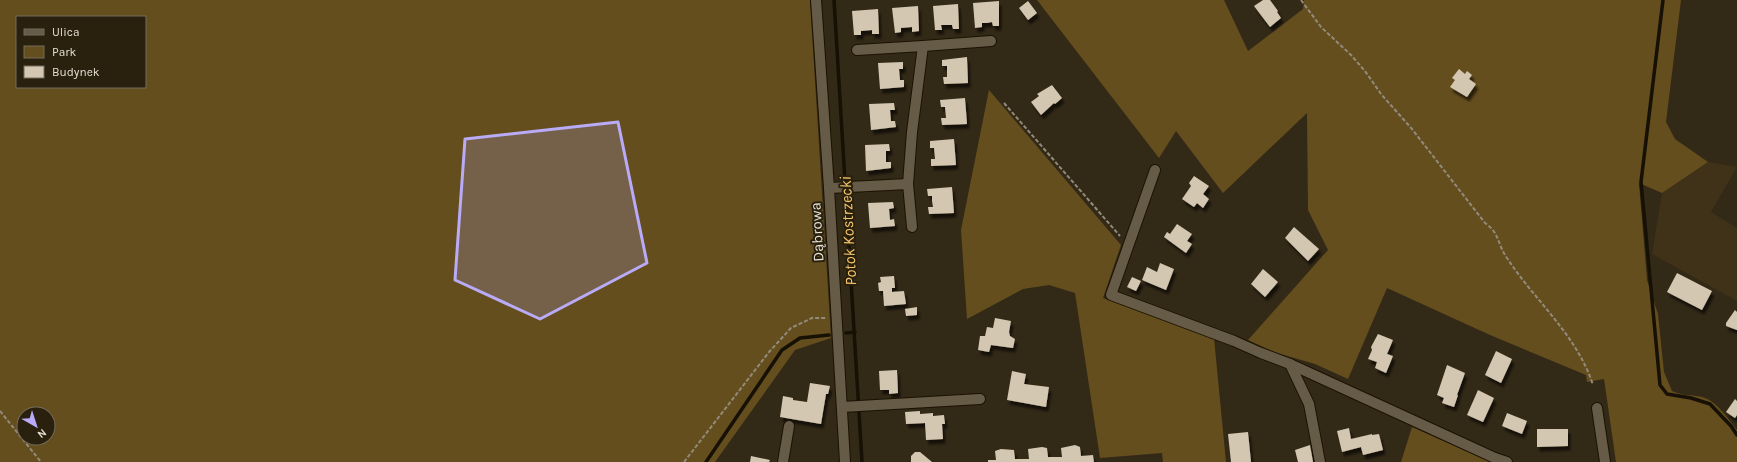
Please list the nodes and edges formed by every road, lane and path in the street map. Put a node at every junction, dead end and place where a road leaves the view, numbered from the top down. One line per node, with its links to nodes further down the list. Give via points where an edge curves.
1 (816, 0): 9 (street, Dąbrowa)
2 (1301, 0): 14 (path, via 1321,27 1352,55 1485,223 1494,229 1506,257 1564,330)
3 (991, 41): 4 (street)
4 (923, 46): 5 (street); 8 (street)
5 (857, 50)
6 (1004, 103): 11 (path)
7 (1155, 170): 11 (street)
8 (908, 184): 9 (street); 10 (street)
9 (833, 188): 12 (street, Dąbrowa)
10 (912, 227)
11 (1129, 246): 13 (street, via 1111,295 1234,340)
12 (837, 318): 16 (street, Dąbrowa); 21 (path, via 812,318 791,328 769,352)
13 (1290, 364): 24 (street, via 1310,404); 25 (street)
14 (1594, 385)
15 (980, 399): 16 (street)
16 (842, 407): 23 (street, Dąbrowa)
17 (1598, 408): 26 (street)
18 (0, 411): 20 (path)
19 (788, 426): 22 (street)
20 (41, 462)
21 (684, 462)
22 (783, 462)
23 (845, 462)
24 (1320, 462)
25 (1507, 462)
26 (1605, 462)

